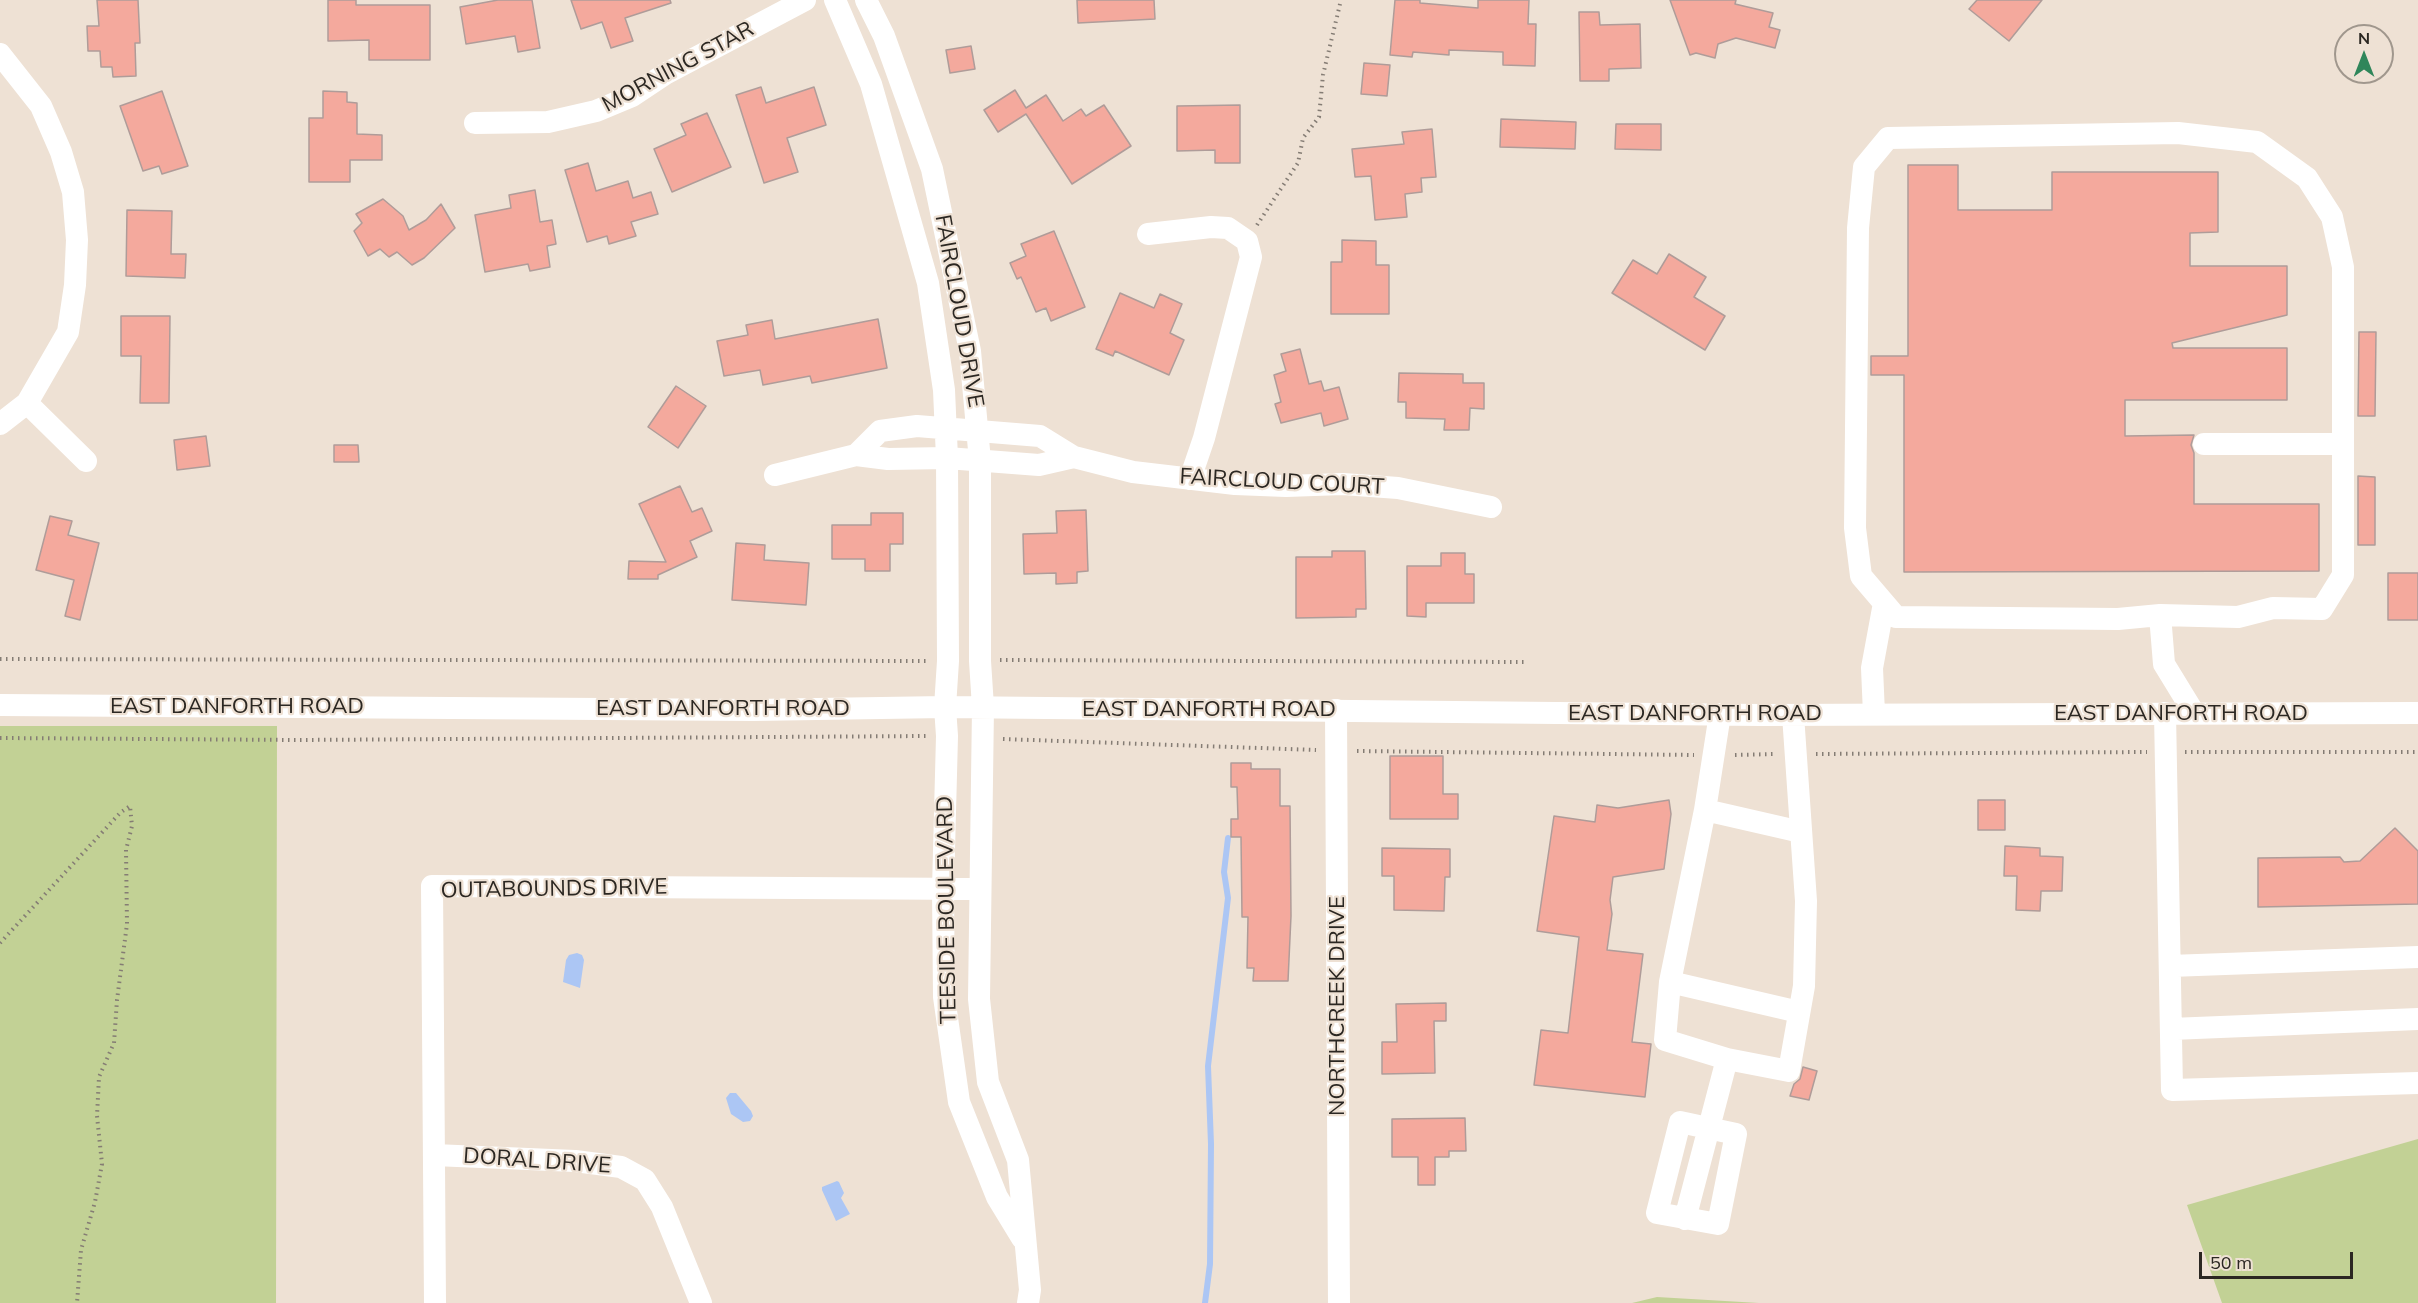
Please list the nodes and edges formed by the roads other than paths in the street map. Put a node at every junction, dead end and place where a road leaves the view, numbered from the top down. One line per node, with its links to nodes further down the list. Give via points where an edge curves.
1 (806, 0): 5 (street, MORNING STAR, via 665,74 632,96 596,111 548,122)
2 (835, 0): 9 (street, FAIRCLOUD DRIVE, via 872,84 928,283)
3 (866, 0): 10 (street, FAIRCLOUD DRIVE, via 884,36 932,169 970,351)
4 (0, 54): 7 (street, via 41,106 61,152 73,192 77,240 68,332)
5 (475, 123)
6 (1148, 234): 19 (street, via 1228,228 1247,241 1251,257)
7 (27, 403): 8 (street); 16 (street)
8 (0, 424)
9 (946, 428): 10 (street, FAIRCLOUD COURT); 13 (street, FAIRCLOUD COURT, via 917,426 880,431); 15 (street, FAIRCLOUD DRIVE)
10 (978, 431): 14 (street, FAIRCLOUD COURT, via 1040,436); 17 (street, FAIRCLOUD DRIVE)
11 (2204, 444): 12 (street)
12 (2342, 444): 21 (street, via 2343,267 2332,217 2307,178 2257,142 2178,133 1887,138 1864,167 1858,228 1855,528 1861,576); 22 (street, via 2343,575 2322,609 2273,608 2238,617)
13 (856, 454): 15 (street, FAIRCLOUD COURT, via 888,459); 18 (street, FAIRCLOUD COURT)
14 (1074, 457): 17 (street, FAIRCLOUD COURT, via 1039,465); 19 (street, FAIRCLOUD COURT, via 1133,472)
15 (947, 458): 17 (street, FAIRCLOUD COURT); 24 (street, FAIRCLOUD DRIVE)
16 (86, 461)
17 (980, 461): 25 (street, FAIRCLOUD DRIVE)
18 (775, 475)
19 (1190, 479): 20 (street, FAIRCLOUD COURT, via 1235,484 1398,488)
20 (1491, 507)
21 (1884, 603): 22 (street, via 1896,617 2118,619); 31 (street, via 1872,668)
22 (2160, 615): 28 (street, via 2164,664)
23 (0, 705): 24 (street, EAST DANFORTH ROAD, via 753,710)
24 (945, 707): 25 (street, EAST DANFORTH ROAD); 35 (street, TEESIDE BOULEVARD)
25 (983, 707): 26 (street, EAST DANFORTH ROAD); 36 (street, TEESIDE BOULEVARD)
26 (1336, 710): 30 (street, EAST DANFORTH ROAD); 52 (street, NORTHCREEK DRIVE)
27 (2165, 713): 28 (street, EAST DANFORTH ROAD); 31 (street, EAST DANFORTH ROAD); 38 (street)
28 (2194, 713): 29 (street, EAST DANFORTH ROAD)
29 (2418, 713)
30 (1720, 714): 32 (street, EAST DANFORTH ROAD); 33 (street)
31 (1874, 714): 32 (street, EAST DANFORTH ROAD)
32 (1792, 715): 34 (street)
33 (1705, 810): 34 (street); 39 (street)
34 (1801, 832): 40 (street, via 1806,900 1804,987)
35 (943, 889): 36 (street, OUTABOUNDS DRIVE); 46 (street, OUTABOUNDS DRIVE, via 432,886); 48 (street, TEESIDE BOULEVARD, via 944,997 959,1102 997,1197)
36 (980, 889): 48 (street, TEESIDE BOULEVARD, via 979,999 988,1082 1018,1160)
37 (2418, 957): 38 (street)
38 (2170, 966): 42 (street)
39 (1670, 982): 40 (street); 43 (street, via 1665,1040)
40 (1799, 1012): 43 (street, via 1789,1071)
41 (2418, 1019): 42 (street)
42 (2171, 1029): 44 (street, via 2172,1090)
43 (1727, 1059): 45 (street)
44 (2418, 1083)
45 (1709, 1128): 47 (street); 47 (street, via 1680,1122 1657,1213); 47 (street, via 1736,1134 1718,1224)
46 (434, 1155): 49 (street, OUTABOUNDS DRIVE); 50 (street, DORAL DRIVE, via 575,1161 621,1167 645,1180 662,1207)
47 (1684, 1218)
48 (1025, 1242): 51 (street, TEESIDE BOULEVARD)
49 (435, 1303)
50 (701, 1303)
51 (1028, 1303)
52 (1339, 1303)

